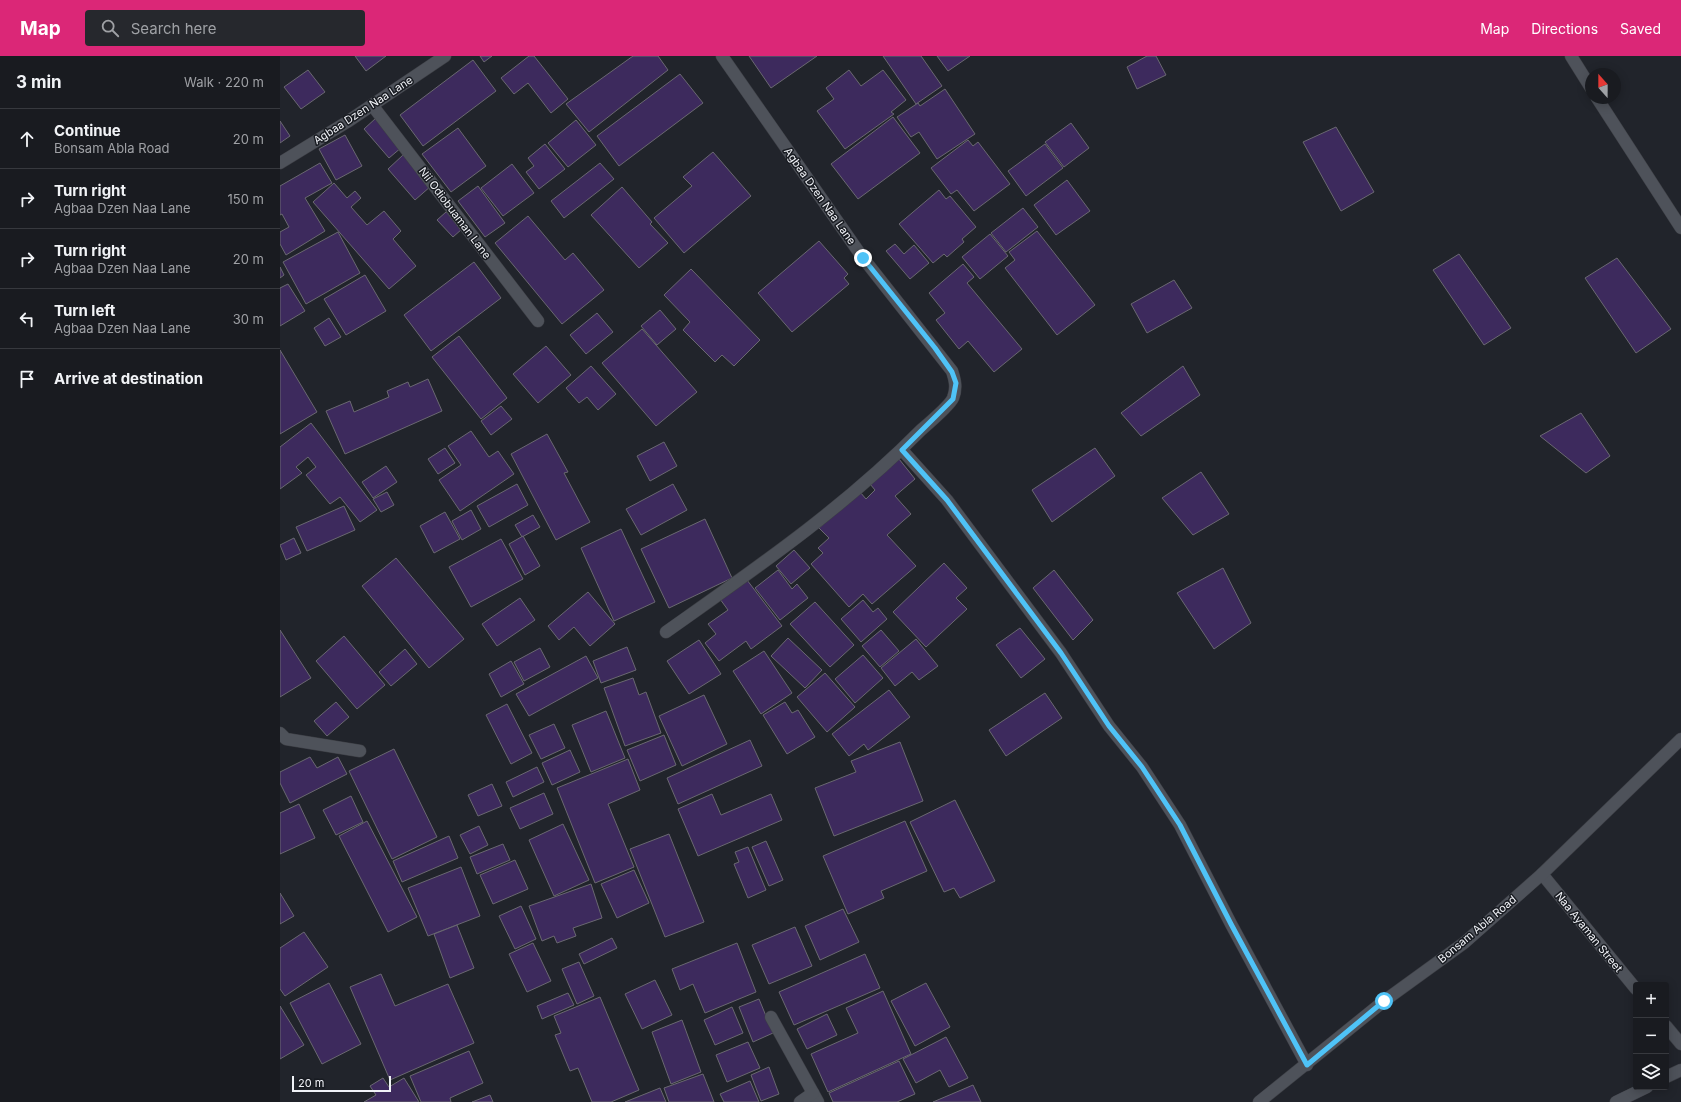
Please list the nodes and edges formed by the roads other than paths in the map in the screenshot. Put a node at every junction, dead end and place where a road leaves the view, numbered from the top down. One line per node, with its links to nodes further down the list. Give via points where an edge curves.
1 (445, 56): 6 (street, Agbaa Dzen Naa Lane)
2 (722, 56): 10 (street, Agbaa Dzen Naa Lane, via 863,258 952,372 956,383 953,399)
3 (1571, 56): 4 (street)
4 (1585, 78)
5 (1601, 104): 8 (street)
6 (372, 105): 7 (street, Agbaa Dzen Naa Lane); 9 (street, Nii Odiobuaman Lane)
7 (280, 163)
8 (1681, 228)
9 (538, 321)
10 (902, 450): 11 (street, Agbaa Dzen Naa Lane, via 797,539); 20 (street, via 947,500 1052,641 1109,726 1142,767 1180,825)
11 (666, 632)
12 (280, 733): 14 (street, via 286,739)
13 (1681, 740): 15 (street, Bonsam Abla Road)
14 (360, 750)
15 (1542, 874): 16 (street, Naa Ayaman Street); 20 (street, Bonsam Abla Road, via 1464,943 1384,1001)
16 (1633, 985)
17 (771, 1017): 24 (street)
18 (1669, 1030): 19 (street)
19 (1681, 1044)
20 (1307, 1065): 26 (street, Bonsam Abla Road)
21 (1681, 1070): 22 (street)
22 (1669, 1076)
23 (1641, 1090): 27 (street)
24 (816, 1098): 25 (street)
25 (800, 1102)
26 (1259, 1102)
27 (1616, 1102)

